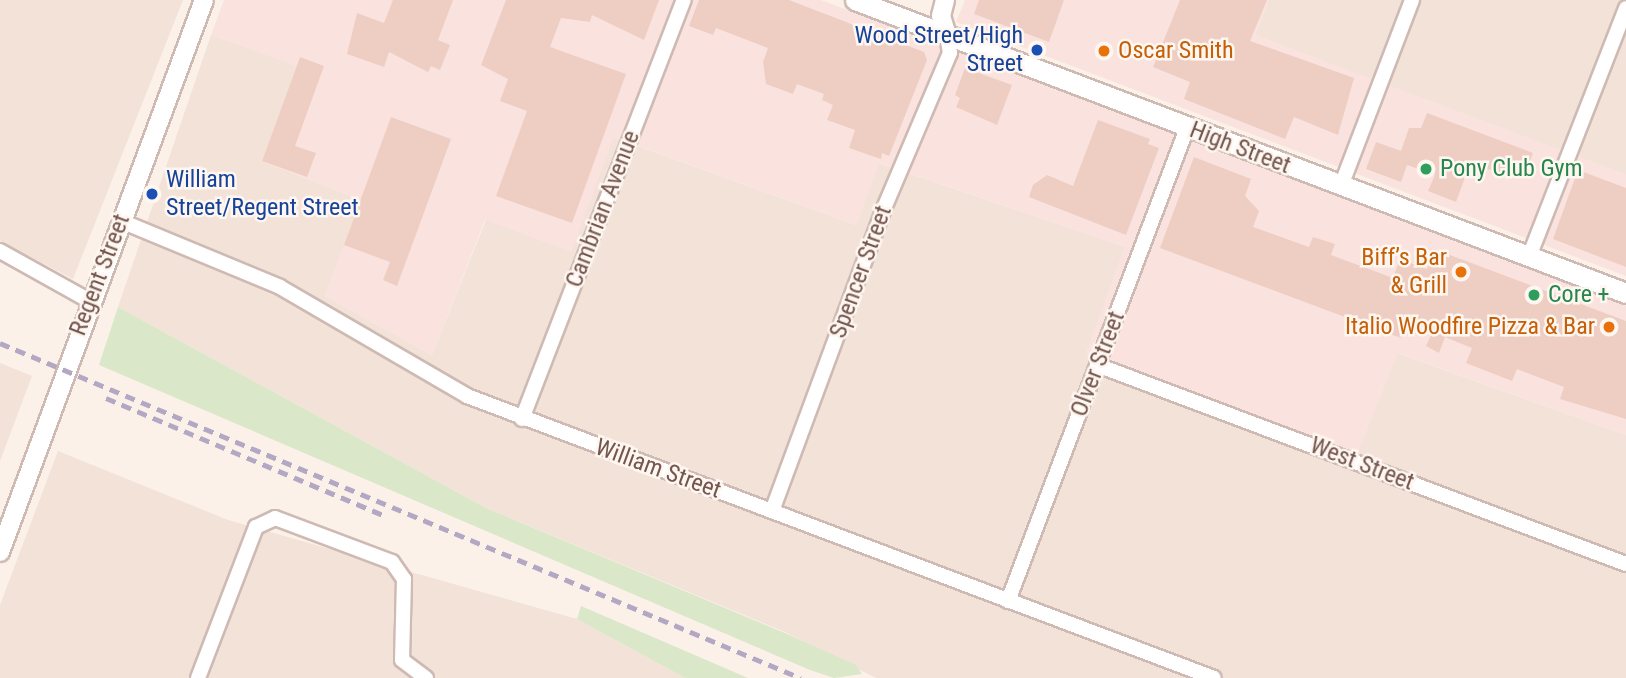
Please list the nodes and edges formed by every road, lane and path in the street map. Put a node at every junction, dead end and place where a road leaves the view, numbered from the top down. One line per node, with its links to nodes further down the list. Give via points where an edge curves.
1 (204, 0): 10 (street, Regent Street)
2 (684, 0): 16 (street, Cambrian Avenue)
3 (855, 0): 7 (main road, High Street)
4 (945, 0): 7 (street, via 941,16)
5 (1412, 0): 9 (street)
6 (1626, 8): 12 (street)
7 (947, 36): 8 (main road, High Street); 17 (street, Spencer Street, via 950,53 882,213)
8 (1187, 128): 9 (main road, High Street); 15 (street, Olver Street)
9 (1341, 186): 12 (main road, High Street)
10 (121, 222): 14 (street, Regent Street); 16 (street, William Street, via 280,287 438,384)
11 (0, 251): 14 (street)
12 (1529, 257): 13 (main road, High Street)
13 (1626, 293)
14 (90, 301): 18 (street, Regent Street)
15 (1097, 365): 19 (street, West Street); 20 (street, Olver Street)
16 (522, 419): 17 (street, William Street)
17 (772, 511): 20 (street, William Street)
18 (0, 550)
19 (1626, 564)
20 (1009, 601): 23 (street, William Street)
21 (198, 678): 22 (street, via 256,527 275,518 292,520 392,562 404,579 398,645 402,660)
22 (426, 678)
23 (1214, 678)

